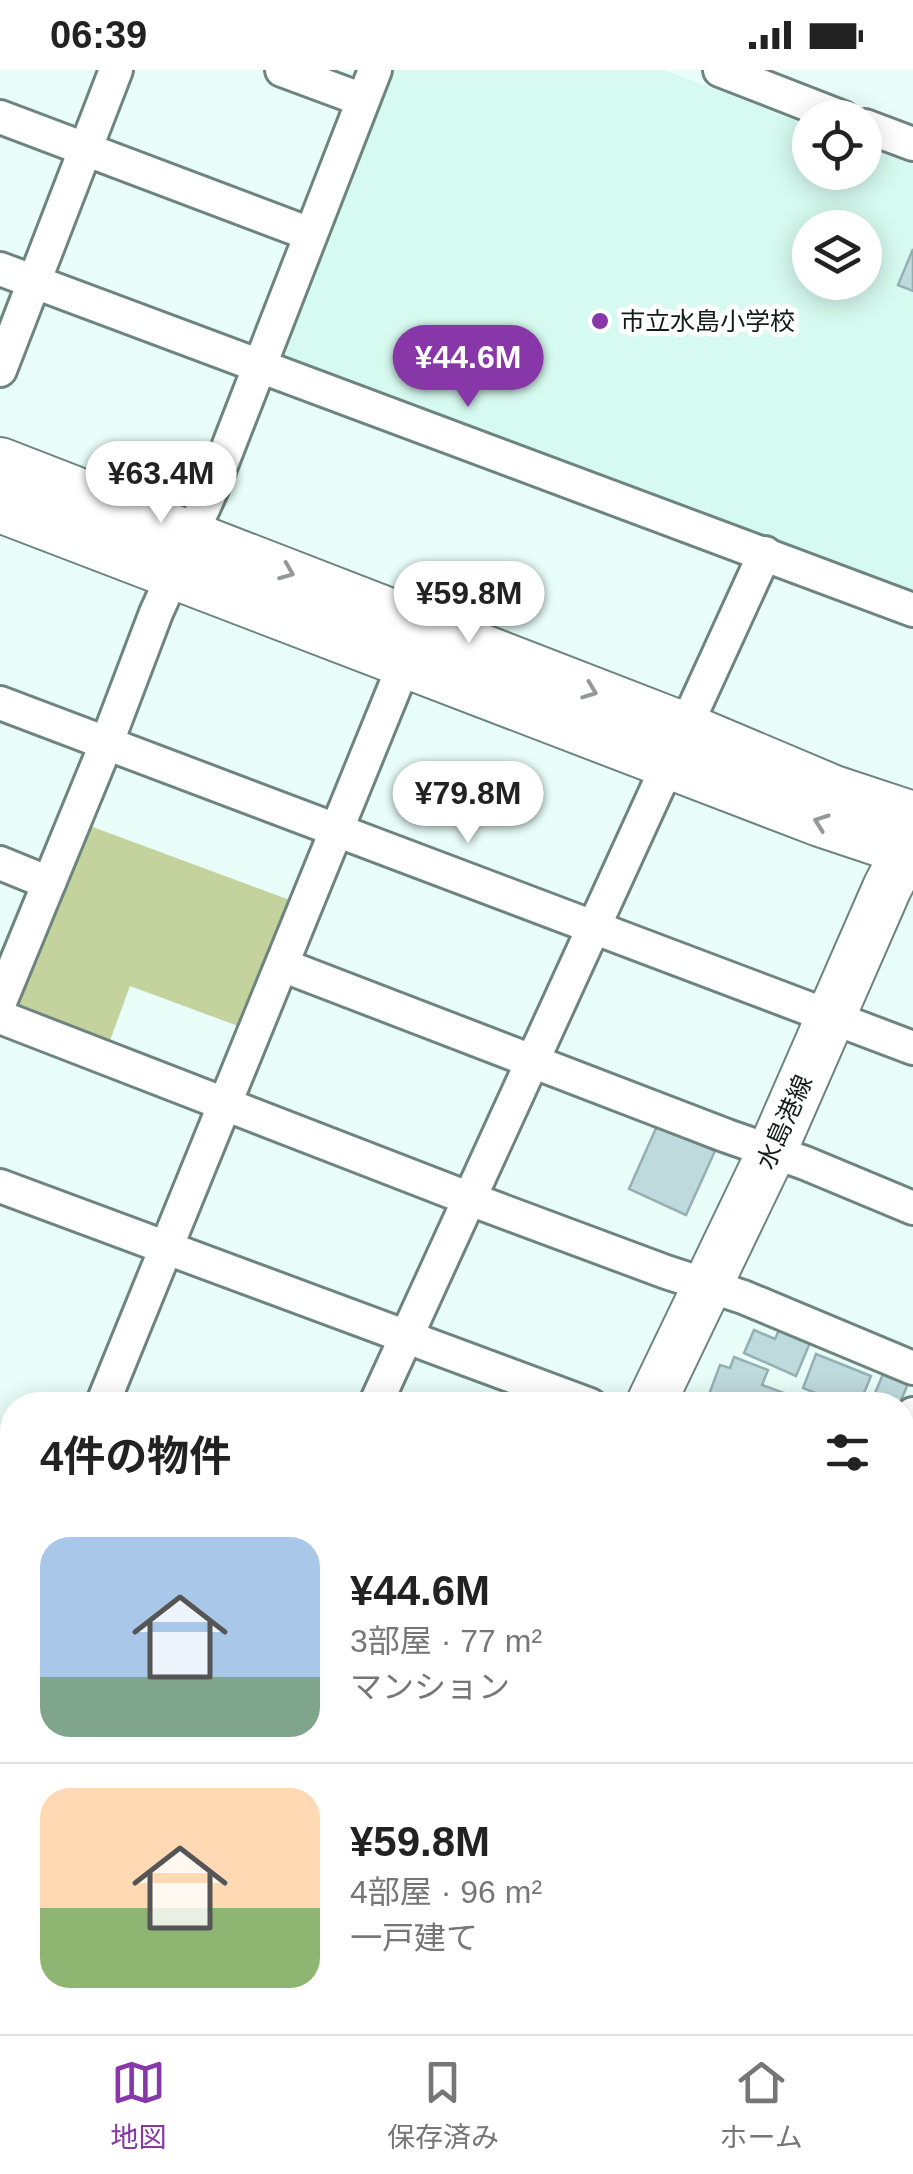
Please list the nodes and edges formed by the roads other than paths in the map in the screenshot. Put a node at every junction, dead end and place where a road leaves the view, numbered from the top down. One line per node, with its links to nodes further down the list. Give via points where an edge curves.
1 (116, 70): 9 (street)
2 (282, 70): 4 (street)
3 (720, 70): 5 (street)
4 (369, 85): 10 (street)
5 (797, 100)
6 (0, 117): 9 (street)
7 (882, 132): 8 (street)
8 (913, 144)
9 (85, 149): 10 (street); 12 (street)
10 (310, 234): 13 (street)
11 (0, 270): 12 (street)
12 (34, 283): 13 (street); 14 (street)
13 (259, 367): 17 (street); 18 (street)
14 (0, 370)
15 (0, 462): 17 (street)
16 (0, 508): 17 (street)
17 (183, 553): 20 (street); 22 (street)
18 (764, 554): 19 (street); 23 (street)
19 (913, 610)
20 (413, 644): 23 (street); 24 (street)
21 (0, 703): 22 (street)
22 (108, 742): 24 (street); 27 (street)
23 (678, 746): 25 (street, via 820,822); 28 (street)
24 (338, 828): 28 (street); 29 (street)
25 (911, 839): 31 (street, 水島港線)
26 (0, 863): 27 (street)
27 (50, 883): 30 (street)
28 (594, 930): 31 (street); 34 (street)
29 (282, 965): 34 (street); 35 (street)
30 (0, 1002)
31 (831, 1016): 33 (street); 36 (street, 水島港線)
32 (0, 1017): 35 (street)
33 (913, 1048)
34 (532, 1062): 36 (street); 38 (street)
35 (226, 1104): 38 (street); 40 (street)
36 (772, 1152): 39 (street); 41 (street, 水島港線)
37 (0, 1186): 40 (street)
38 (470, 1199): 41 (street); 42 (street)
39 (913, 1208)
40 (168, 1249): 42 (street); 44 (street)
41 (708, 1286): 43 (street); 47 (street, 水島港線)
42 (406, 1339): 45 (street); 46 (street)
43 (913, 1368)
44 (114, 1392)
45 (381, 1392)
46 (554, 1392)
47 (656, 1392)

